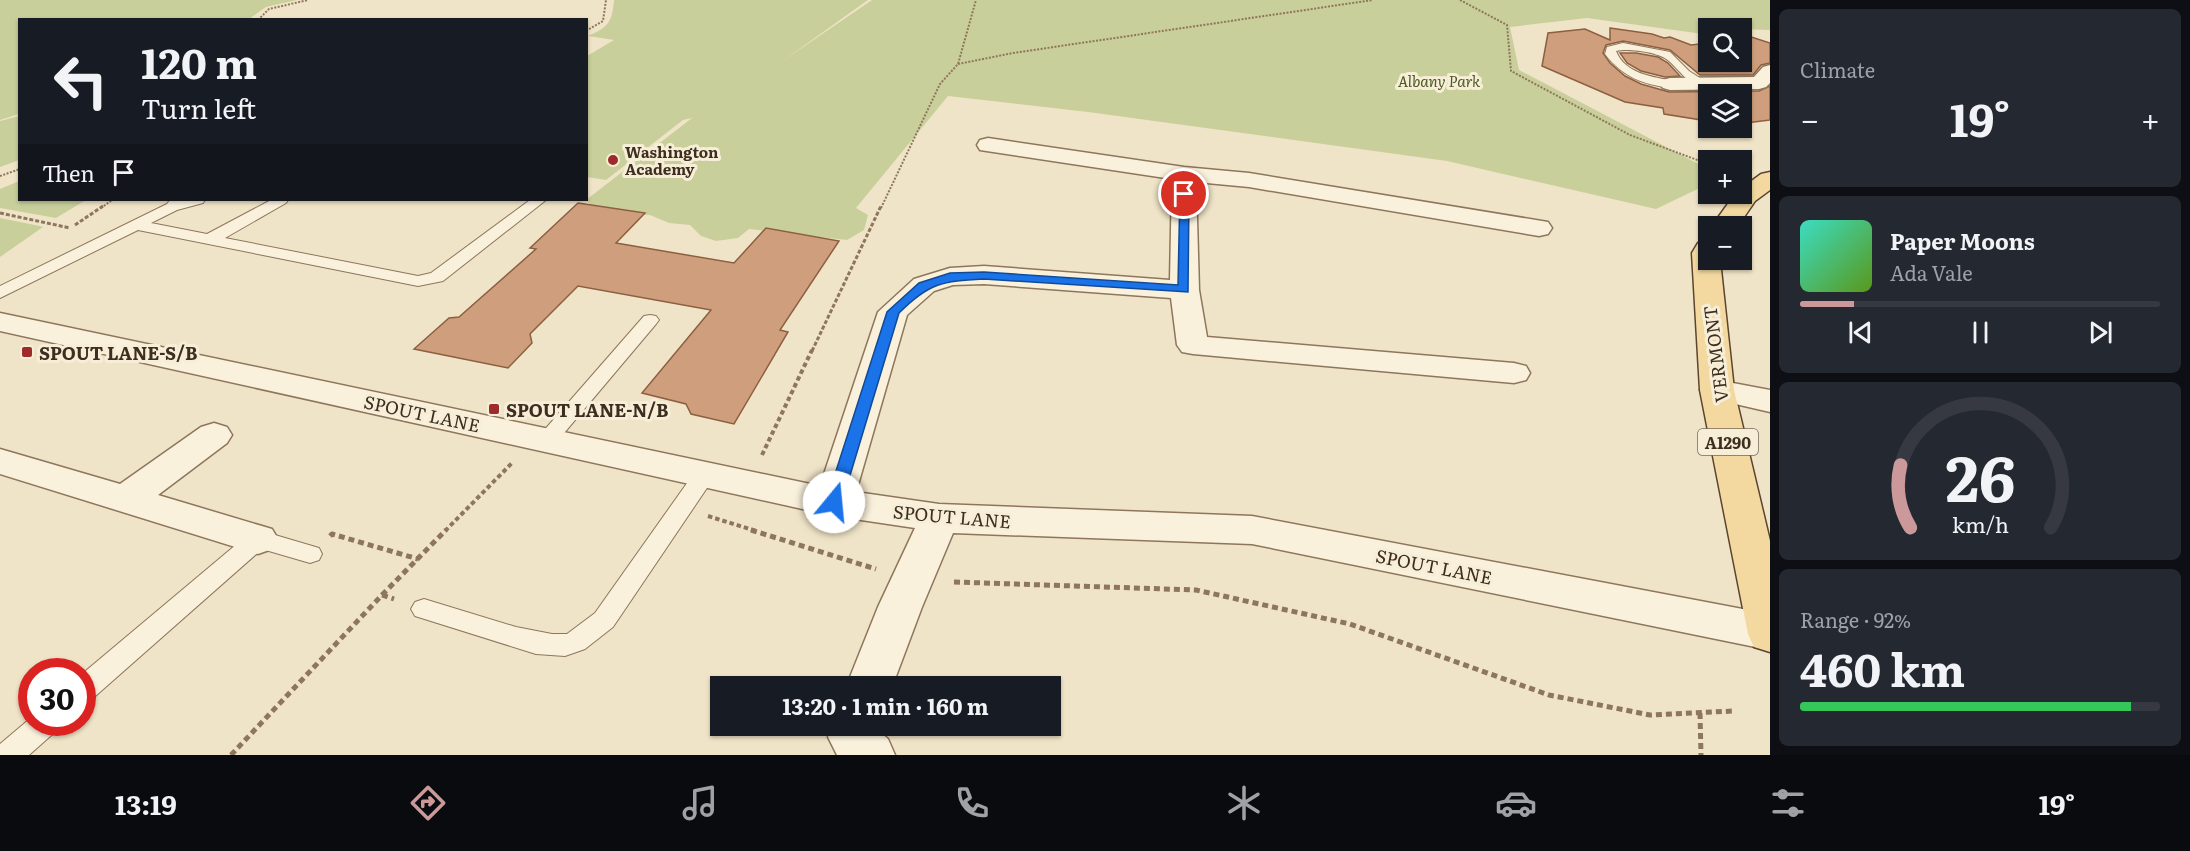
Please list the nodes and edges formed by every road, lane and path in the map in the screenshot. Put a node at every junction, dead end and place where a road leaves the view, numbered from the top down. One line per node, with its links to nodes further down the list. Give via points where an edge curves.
1 (308, 0): 6 (path, via 269,9)
2 (606, 0): 7 (path, via 603,21)
3 (976, 0): 8 (path)
4 (1372, 0): 8 (path)
5 (1460, 0): 14 (path, via 1507,25 1511,71 1630,135)
6 (260, 18)
7 (588, 30)
8 (958, 64): 41 (path, via 940,84)
9 (1770, 71): 12 (street, via 1759,83)
10 (1670, 84): 11 (street); 12 (lane, via 1631,75 1611,54 1611,49 1623,46 1666,54)
11 (1698, 84)
12 (1703, 84)
13 (988, 144): 16 (street)
14 (1698, 160)
15 (18, 170): 17 (path)
16 (1184, 174): 27 (street, via 1250,180); 30 (street)
17 (0, 176)
18 (1770, 179): 24 (main road, via 1746,196)
19 (190, 201): 22 (lane)
20 (279, 201): 28 (lane)
21 (538, 201): 28 (lane, via 437,277 418,281)
22 (175, 203): 25 (lane)
23 (0, 213): 26 (path)
24 (1732, 216)
25 (136, 225): 28 (lane); 31 (lane)
26 (70, 228)
27 (1539, 228)
28 (209, 240)
29 (1707, 270): 35 (main road, VERMONT / A1290)
30 (1184, 290): 34 (street, via 1193,345); 43 (street, via 984,276 950,277 924,285 893,312)
31 (0, 293)
32 (650, 320): 38 (lane)
33 (0, 322): 38 (street, SPOUT LANE)
34 (1514, 373)
35 (1717, 390): 36 (street); 52 (main road, VERMONT / A1290)
36 (1770, 401)
37 (214, 435): 42 (street)
38 (542, 439): 40 (street, SPOUT LANE); 48 (path)
39 (0, 461): 42 (street)
40 (705, 474): 41 (street, SPOUT LANE); 44 (lane)
41 (749, 483): 43 (street, SPOUT LANE)
42 (126, 499): 46 (street)
43 (834, 502): 45 (street, SPOUT LANE)
44 (682, 508): 49 (path); 51 (lane, via 604,620 586,637 565,645 537,644)
45 (939, 518): 49 (street); 52 (street, SPOUT LANE, via 1252,530)
46 (258, 539): 47 (lane); 54 (lane)
47 (310, 554): 48 (path, via 332,534)
48 (418, 559): 50 (path)
49 (912, 581): 53 (street); 56 (path, via 1196,590 1350,624 1549,695 1650,715)
50 (382, 595): 51 (path); 59 (path)
51 (424, 609)
52 (1769, 633)
53 (873, 676)
54 (96, 678)
55 (1734, 711): 56 (path)
56 (1700, 713): 60 (path)
57 (30, 736): 58 (lane)
58 (8, 755)
59 (231, 755)
60 (1701, 755)

